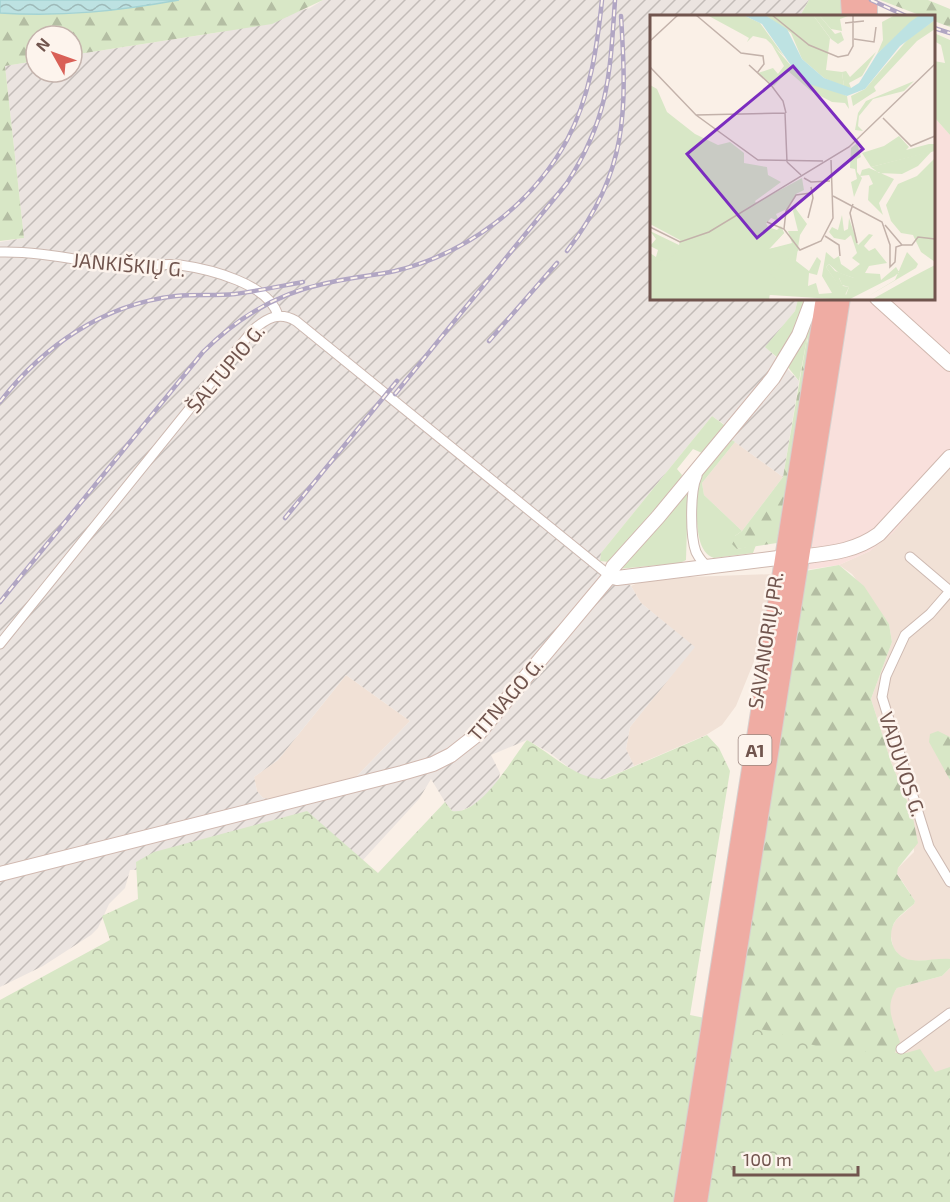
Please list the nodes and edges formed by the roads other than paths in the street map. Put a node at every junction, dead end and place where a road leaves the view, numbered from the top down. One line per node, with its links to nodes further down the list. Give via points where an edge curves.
1 (850, 0): 2 (highway)
2 (851, 15)
3 (0, 252): 8 (street, JANKIŠKIŲ G., via 122,266 180,265 259,290 272,301)
4 (812, 300): 11 (street, TITNAGO G., via 799,335 772,378)
5 (825, 300): 23 (highway, SAVANORIŲ PR. / A1)
6 (841, 300): 24 (highway, SAVANORIŲ PR. / A1)
7 (879, 300): 9 (street)
8 (278, 316): 16 (street, ŠALTUPIO G., via 296,321); 18 (street, ŠALTUPIO G., via 264,320 253,330)
9 (950, 364)
10 (950, 457): 12 (street, via 870,541 847,550)
11 (702, 464): 15 (street, via 693,485 693,540 696,552); 16 (street, TITNAGO G., via 612,567)
12 (807, 556)
13 (910, 556): 17 (street)
14 (778, 558): 15 (street)
15 (708, 567): 16 (street)
16 (610, 576): 19 (street, TITNAGO G., via 478,733 433,764)
17 (950, 591): 20 (street, VADUVOS G., via 905,635 886,676 882,697 929,847)
18 (0, 644)
19 (0, 874)
20 (950, 882)
21 (950, 1013): 22 (street)
22 (901, 1049)
23 (684, 1202)
24 (698, 1202)

